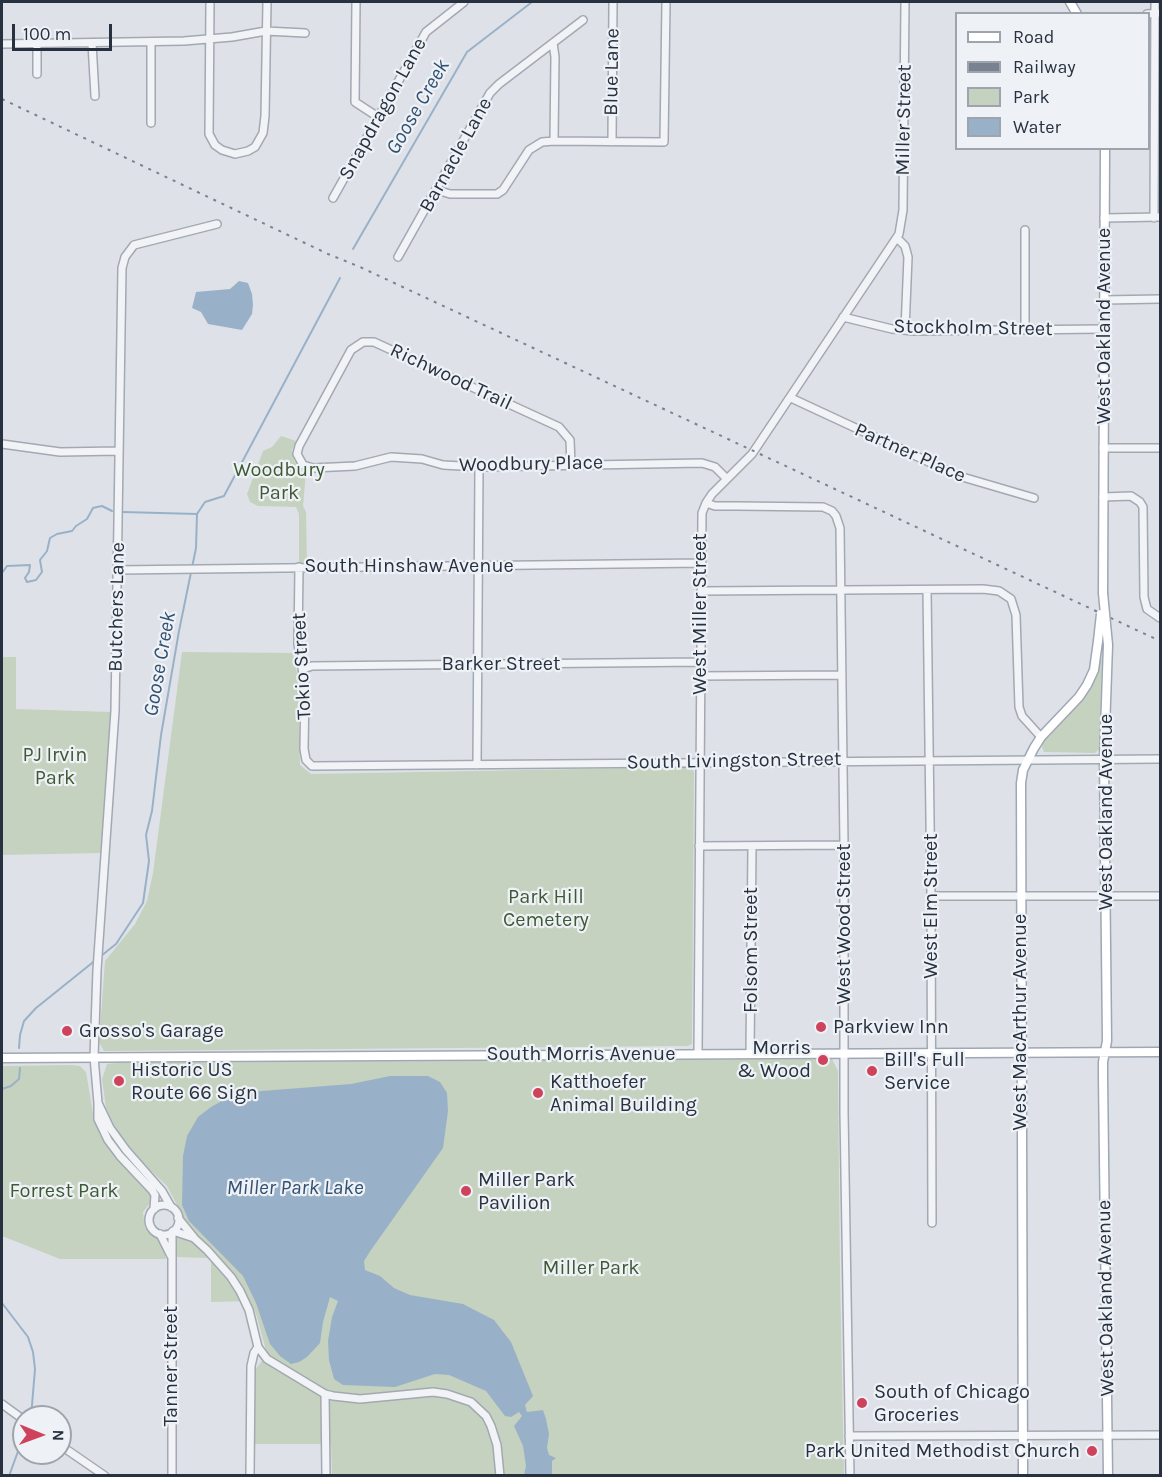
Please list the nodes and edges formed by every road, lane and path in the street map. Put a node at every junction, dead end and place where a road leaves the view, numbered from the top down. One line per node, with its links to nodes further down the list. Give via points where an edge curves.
1 (210, 2): 13 (street)
2 (267, 2): 11 (street)
3 (356, 2): 21 (street, via 355,102)
4 (464, 2): 21 (street, Snapdragon Lane, via 429,28)
5 (613, 2): 24 (street, Blue Lane)
6 (666, 2): 24 (street, via 663,142)
7 (905, 2): 32 (street, Miller Street, via 903,210)
8 (1155, 2): 9 (street)
9 (1154, 13): 28 (street)
10 (583, 20): 16 (street, Barnacle Lane)
11 (267, 31): 12 (street); 13 (street); 13 (street, via 263,133 255,147 242,154 222,150 209,134)
12 (305, 33)
13 (209, 40): 14 (street)
14 (151, 42): 15 (street); 22 (street)
15 (92, 43): 18 (street); 20 (street)
16 (553, 43): 23 (street); 26 (street, Barnacle Lane, via 490,93)
17 (2, 44): 18 (street)
18 (37, 44): 19 (street)
19 (37, 74)
20 (95, 96)
21 (378, 117): 27 (street, Snapdragon Lane)
22 (151, 123)
23 (554, 141): 24 (street); 26 (street, via 542,142 529,150 497,194 450,194)
24 (612, 142)
25 (1104, 150): 29 (main road, West Oakland Avenue)
26 (437, 190): 33 (street, Barnacle Lane)
27 (333, 198)
28 (1157, 217): 29 (street)
29 (1104, 218): 35 (main road, West Oakland Avenue)
30 (217, 224): 44 (street, Butchers Lane, via 139,243 125,257)
31 (1025, 230): 37 (street)
32 (897, 238): 36 (street); 39 (street, via 908,257)
33 (398, 257)
34 (1161, 299): 35 (street)
35 (1104, 300): 38 (main road, West Oakland Avenue)
36 (843, 317): 39 (street, Stockholm Street); 40 (street)
37 (1025, 329): 38 (street, Stockholm Street); 39 (street, Stockholm Street)
38 (1104, 329): 42 (main road, West Oakland Avenue)
39 (905, 330)
40 (791, 398): 48 (street, via 752,454); 50 (street, Partner Place, via 959,476)
41 (2, 444): 44 (street, via 60,452)
42 (1103, 448): 43 (street); 49 (main road, West Oakland Avenue)
43 (1161, 448)
44 (118, 452): 55 (street, Butchers Lane)
45 (299, 460): 46 (street, Richwood Trail, via 299,446 351,350 363,342 374,342 559,427 570,440); 47 (street, Woodbury Place, via 313,468 355,466 391,457)
46 (571, 464): 47 (street, Woodbury Place); 48 (street, Woodbury Place, via 702,463 715,467)
47 (479, 467): 53 (street)
48 (727, 479): 51 (street)
49 (1103, 497): 59 (main road, West Oakland Avenue); 60 (street, via 1131,496 1143,507 1144,597 1147,609)
50 (1034, 498)
51 (706, 502): 52 (street, West Miller Street); 56 (street, West Wood Street, via 715,506 823,507 832,511 840,528)
52 (701, 563): 53 (street, South Hinshaw Avenue); 58 (street, West Miller Street)
53 (478, 566): 54 (street, South Hinshaw Avenue); 62 (street)
54 (299, 567): 55 (street, South Hinshaw Avenue); 63 (street, Tokio Street, via 298,644)
55 (117, 570): 90 (street, Butchers Lane, via 115,711)
56 (841, 589): 57 (street); 58 (street); 64 (street, West Wood Street)
57 (927, 590): 66 (street, via 995,590 1011,599 1016,615 1019,707); 69 (street, West Elm Street)
58 (700, 591): 61 (street, West Miller Street)
59 (1103, 593): 66 (main road, West MacArthur Avenue, bridge, via 1094,670 1074,703); 68 (main road, West Oakland Avenue, bridge, via 1108,645)
60 (1161, 618)
61 (700, 663): 62 (street, Barker Street); 65 (street, West Miller Street)
62 (477, 664): 63 (street, Barker Street); 74 (street)
63 (303, 669): 73 (street, Tokio Street, via 304,749)
64 (842, 675): 65 (street); 71 (street, West Wood Street)
65 (700, 676): 72 (street, West Miller Street)
66 (1041, 737): 67 (main road, West MacArthur Avenue)
67 (1028, 758): 68 (street, South Livingston Street); 69 (street, South Livingston Street); 79 (main road, West MacArthur Avenue, via 1020,790)
68 (1104, 758): 70 (street, South Livingston Street); 80 (main road, West Oakland Avenue)
69 (930, 759): 71 (street, South Livingston Street); 78 (street, West Elm Street)
70 (1161, 759)
71 (843, 760): 72 (street, South Livingston Street); 75 (street, West Wood Street)
72 (699, 762): 74 (street, South Livingston Street); 76 (street, West Miller Street)
73 (309, 764): 74 (street, South Livingston Street)
74 (477, 765)
75 (844, 845): 77 (street); 87 (street, West Wood Street)
76 (699, 846): 77 (street); 88 (street, West Miller Street)
77 (752, 846): 86 (street, Folsom Street)
78 (931, 896): 79 (street); 82 (street, West Elm Street)
79 (1020, 896): 80 (street); 83 (main road, West MacArthur Avenue)
80 (1106, 896): 81 (street); 84 (main road, West Oakland Avenue)
81 (1161, 896)
82 (932, 1052): 83 (main road, South Morris Avenue); 87 (main road, South Morris Avenue); 95 (street, West Elm Street)
83 (1020, 1052): 84 (main road, South Morris Avenue); 105 (main road, West MacArthur Avenue)
84 (1105, 1052): 85 (main road, South Morris Avenue); 102 (main road, West Oakland Avenue)
85 (1161, 1052)
86 (750, 1053): 87 (main road, South Morris Avenue); 88 (main road, South Morris Avenue)
87 (844, 1053): 104 (street, West Wood Street)
88 (698, 1054): 90 (main road, South Morris Avenue)
89 (2, 1058): 90 (main road, South Morris Avenue)
90 (94, 1058): 91 (street)
91 (98, 1103): 92 (street, via 110,1128); 93 (street, via 98,1119 108,1140 152,1190)
92 (171, 1207): 93 (street, via 162,1205); 94 (street)
93 (154, 1209): 97 (street, via 149,1215 150,1225)
94 (178, 1218): 96 (street); 98 (street)
95 (932, 1223)
96 (173, 1232): 97 (street); 98 (street); 99 (street, Tanner Street)
97 (160, 1234): 99 (street, Tanner Street)
98 (195, 1239): 100 (street, via 240,1291)
99 (171, 1256): 108 (street, Tanner Street)
100 (258, 1347): 101 (street, via 273,1364); 109 (street, via 250,1366)
101 (325, 1394): 110 (street); 111 (street, via 360,1399 433,1392 471,1402 491,1426)
102 (1107, 1435): 103 (street); 105 (street); 114 (main road, West Oakland Avenue)
103 (1161, 1435)
104 (849, 1436): 105 (street); 112 (street, West Wood Street)
105 (1023, 1436): 113 (main road, West MacArthur Avenue)
106 (72, 1453): 107 (street)
107 (105, 1476)
108 (172, 1476)
109 (250, 1476)
110 (326, 1476)
111 (500, 1476)
112 (850, 1476)
113 (1023, 1476)
114 (1108, 1476)

